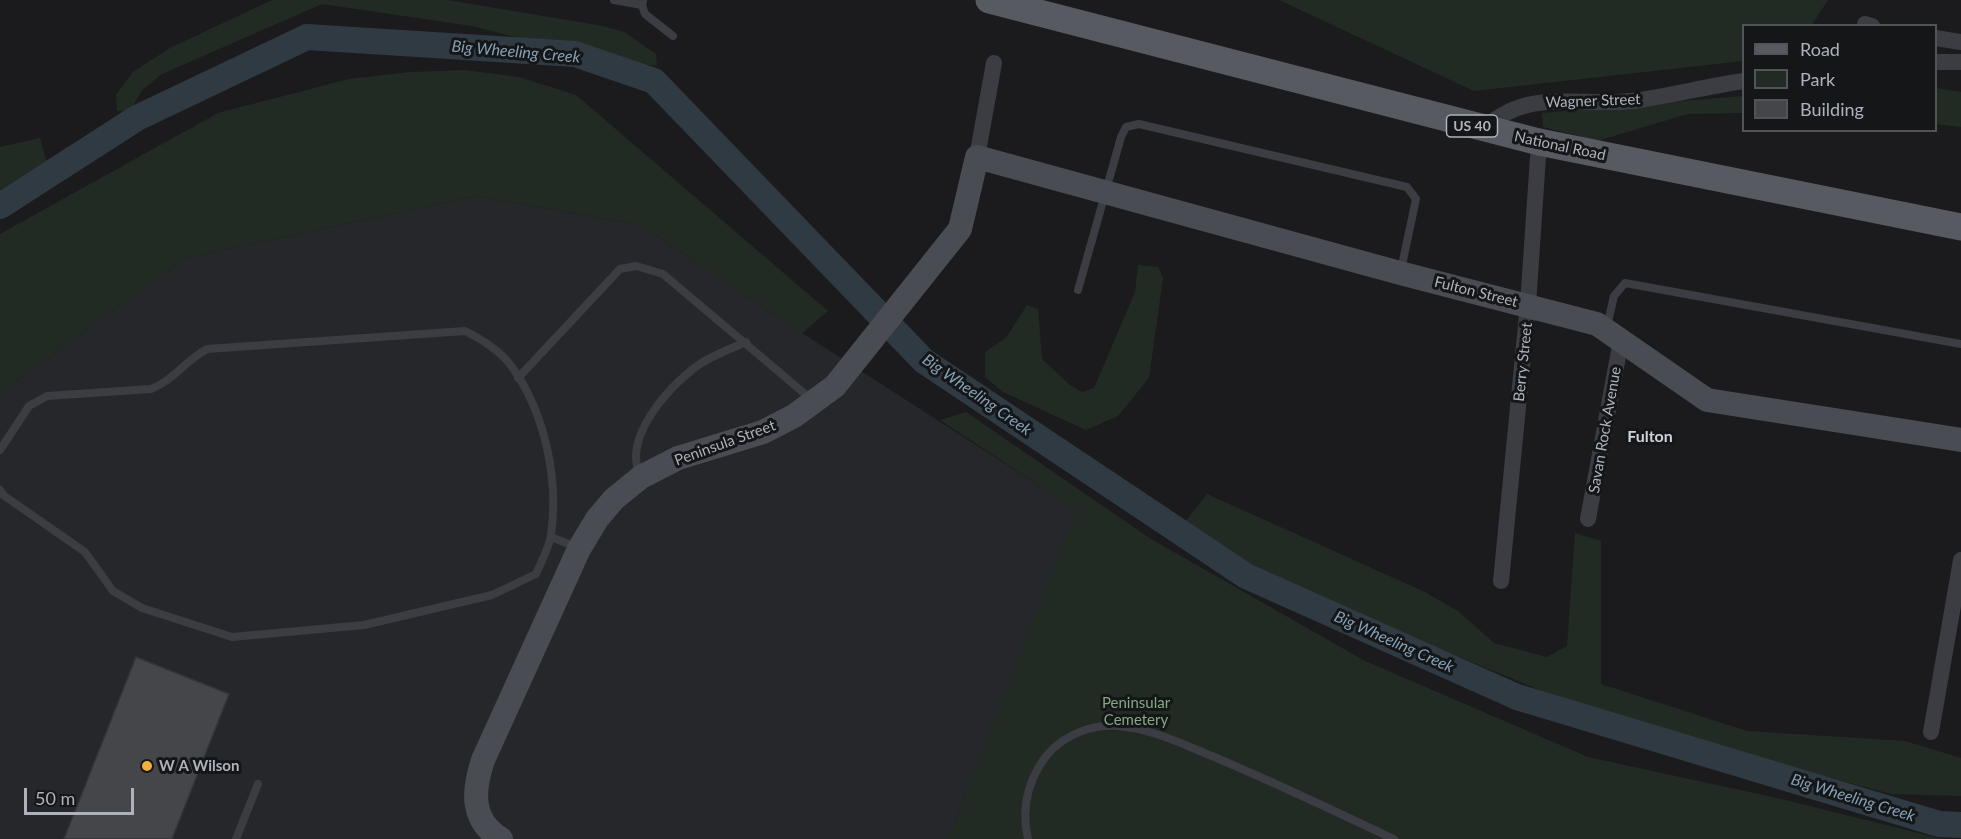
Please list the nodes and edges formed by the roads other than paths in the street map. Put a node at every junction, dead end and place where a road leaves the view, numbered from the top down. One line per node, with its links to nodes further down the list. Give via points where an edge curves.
1 (614, 0): 3 (lane)
2 (989, 0): 11 (main road, National Road / US 40)
3 (643, 2): 4 (lane, via 645,14)
4 (673, 36)
5 (1937, 38): 6 (street)
6 (1961, 42)
7 (1937, 62): 8 (street)
8 (1961, 62)
9 (994, 63): 13 (street)
10 (1742, 81): 11 (street, Wagner Street, via 1636,101 1525,103)
11 (1484, 129): 12 (main road, National Road / US 40)
12 (1539, 142): 15 (main road, National Road / US 40); 18 (street, Berry Street)
13 (977, 157): 14 (street, Fulton Street); 23 (street, Peninsula Street, via 960,228 835,386)
14 (1104, 193): 16 (street, Fulton Street); 16 (lane, via 1126,127 1139,123 1407,187 1416,199); 17 (lane)
15 (1961, 227)
16 (1400, 273): 18 (street, Fulton Street)
17 (1078, 290)
18 (1528, 305): 19 (street, Fulton Street, via 1597,324); 32 (street, Berry Street)
19 (1614, 335): 21 (lane, via 1614,296 1624,283); 24 (street, Fulton Street, via 1707,400); 28 (street, Savan Rock Avenue)
20 (746, 342): 22 (lane, via 663,274 625,267); 23 (lane); 26 (lane, via 703,362 657,406 634,454 634,465)
21 (1961, 344)
22 (518, 378): 25 (lane, via 512,366 488,344 465,331 207,349 192,357 165,384 151,389 47,396 28,406); 29 (lane, via 543,430 553,502)
23 (814, 401): 26 (street, Peninsula Street, via 763,432 678,458)
24 (1961, 440)
25 (0, 450)
26 (641, 477): 30 (street, Peninsula Street, via 614,499)
27 (0, 490): 29 (lane, via 85,552 113,591 142,608 232,637 364,626 492,595 536,574)
28 (1588, 519)
29 (551, 537): 30 (lane)
30 (579, 549): 36 (street, Peninsula Street, via 475,784 482,820)
31 (1961, 560): 33 (street)
32 (1501, 581)
33 (1931, 732)
34 (258, 784): 35 (lane)
35 (236, 839)
36 (501, 839)
37 (1028, 839): 38 (lane, via 1025,803 1032,778 1044,757 1066,739 1090,728 1116,726 1162,736)
38 (1394, 839)

